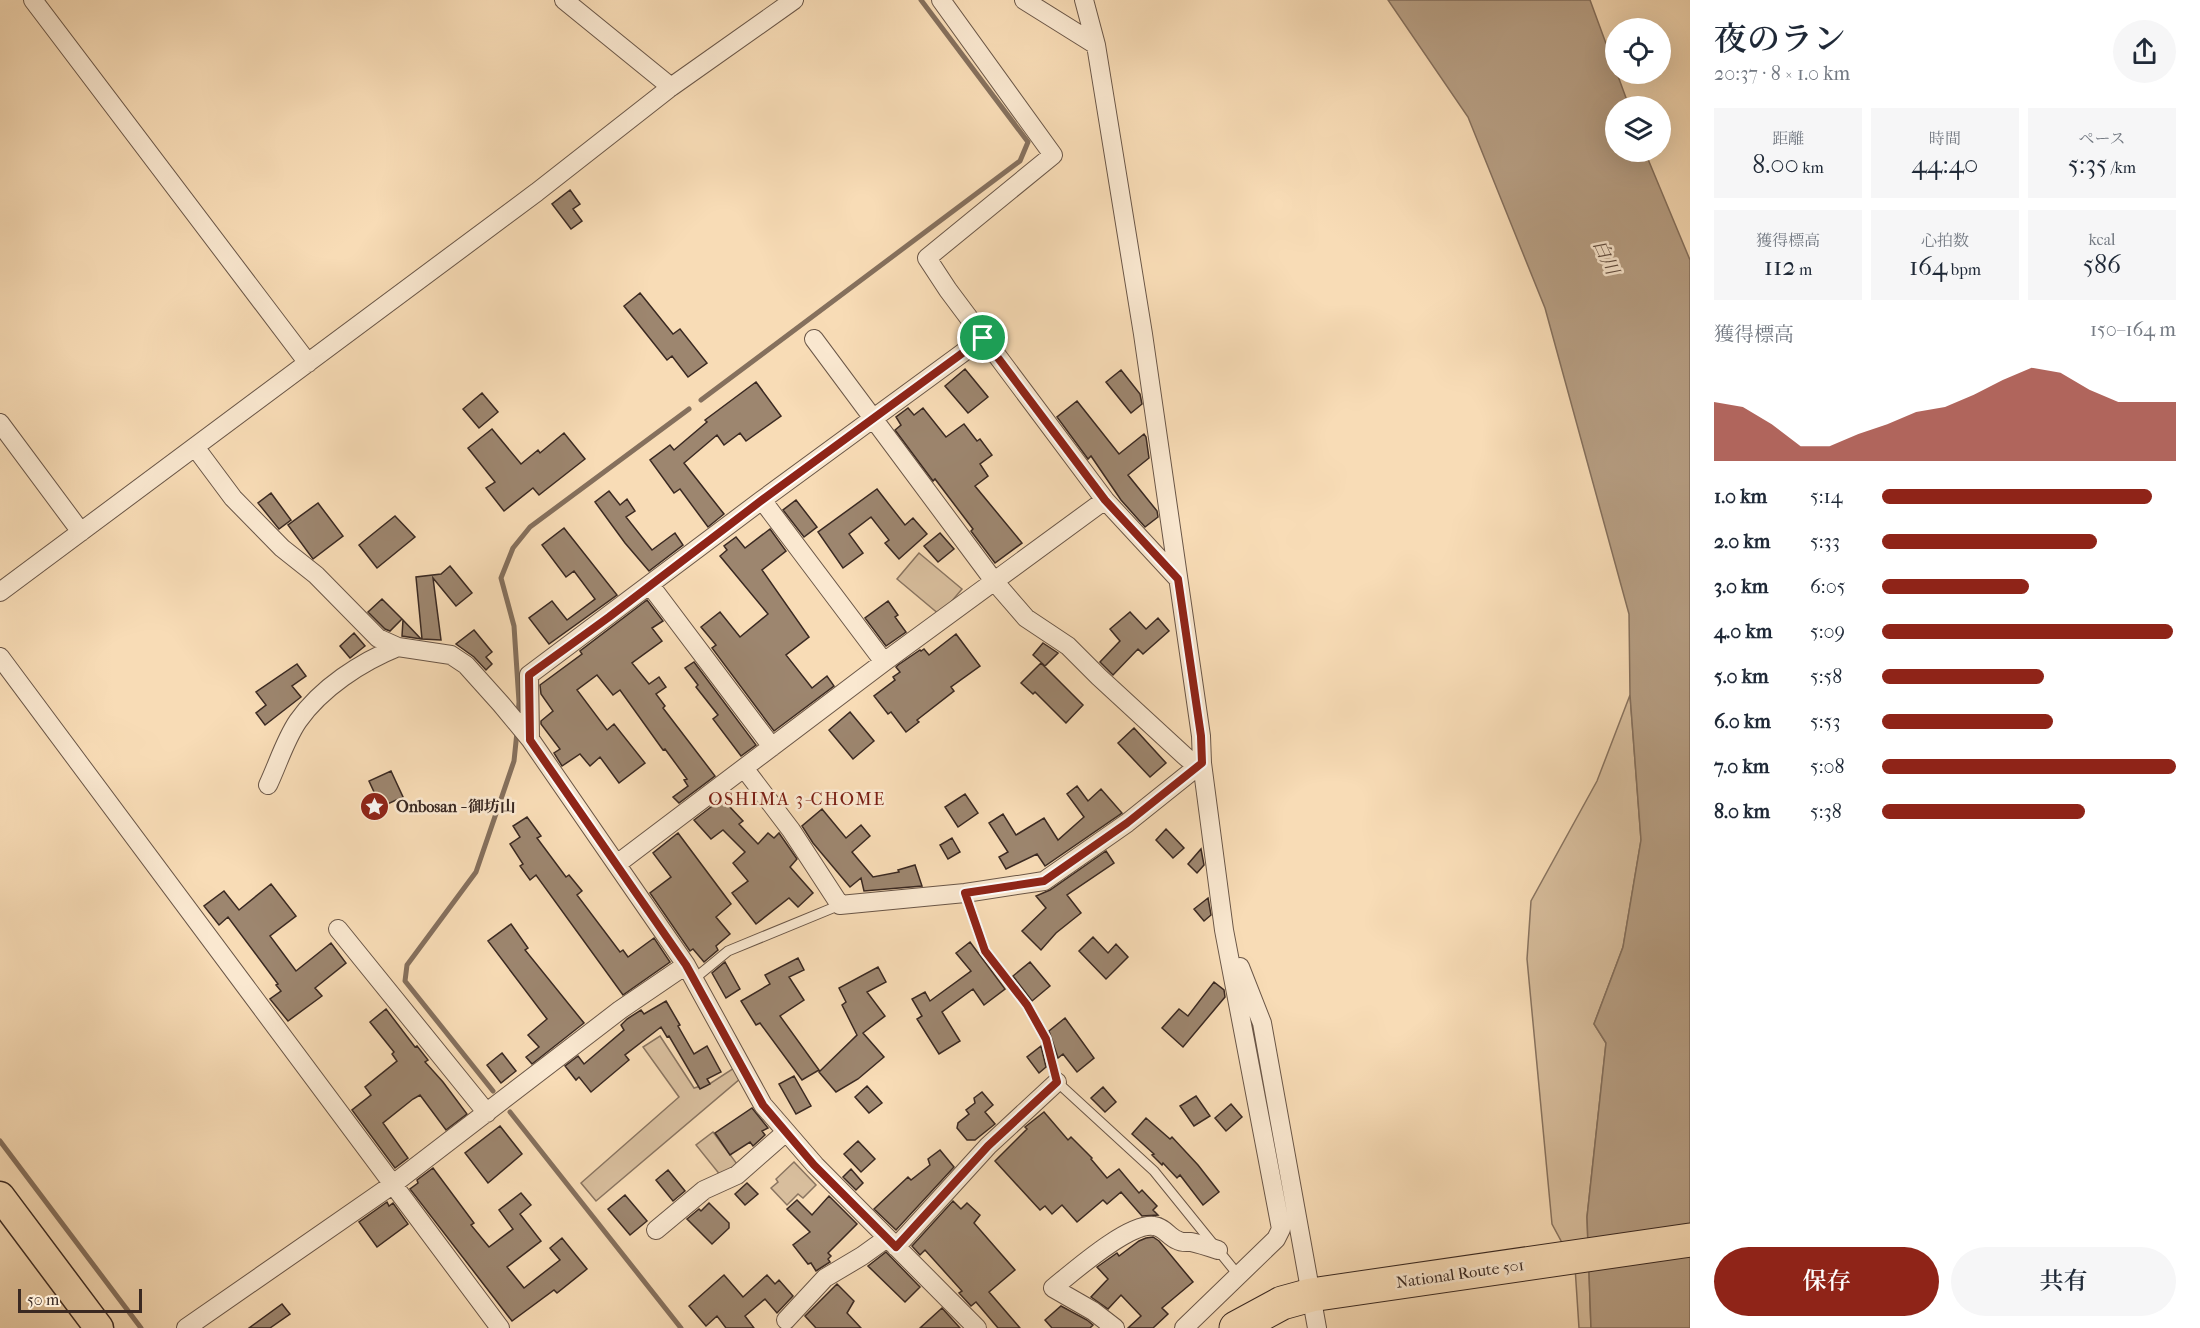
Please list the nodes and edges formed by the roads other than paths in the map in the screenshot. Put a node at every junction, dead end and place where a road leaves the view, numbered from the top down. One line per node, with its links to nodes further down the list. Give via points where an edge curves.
1 (33, 0): 11 (street)
2 (564, 0): 8 (street)
3 (794, 0): 8 (street)
4 (941, 0): 9 (street, via 1053,155 927,258)
5 (1024, 0): 7 (street)
6 (1084, 0): 7 (street)
7 (1096, 45): 18 (street)
8 (671, 87): 11 (street)
9 (983, 338): 12 (street); 16 (street)
10 (814, 339): 12 (street)
11 (308, 363): 14 (street)
12 (873, 418): 15 (street); 19 (street)
13 (0, 423): 17 (street)
14 (195, 447): 17 (street); 22 (street, via 233,498 282,548 316,575 378,638)
15 (762, 500): 20 (street); 24 (street)
16 (1105, 500): 18 (street); 19 (street)
17 (81, 532): 21 (street)
18 (1178, 579): 27 (street)
19 (994, 581): 24 (street); 27 (street, via 1026,618 1068,646 1187,758)
20 (650, 585): 25 (street, via 529,675); 26 (street)
21 (0, 592)
22 (398, 647): 25 (street, via 451,655 466,665); 29 (street, via 376,656 316,700 298,720)
23 (0, 657): 39 (street)
24 (884, 662): 26 (street)
25 (530, 740): 30 (street)
26 (772, 747): 28 (street)
27 (1202, 763): 31 (street, via 1127,823 1044,881); 34 (street)
28 (744, 768): 30 (street); 32 (street)
29 (268, 785)
30 (617, 864): 35 (street)
31 (965, 893): 32 (street); 36 (lane, via 985,951 1027,1005 1046,1039)
32 (840, 904): 35 (lane, via 728,951)
33 (338, 929): 37 (street)
34 (1224, 930): 45 (street, via 1281,1229); 46 (street, via 1262,1023)
35 (690, 972): 37 (street, via 620,1010); 38 (street, via 763,1105)
36 (1057, 1082): 43 (street); 44 (lane, via 1154,1171)
37 (487, 1113): 39 (street)
38 (786, 1132): 41 (street, via 737,1175 704,1190); 43 (street)
39 (392, 1185): 49 (street); 50 (street)
40 (0, 1196): 48 (main road)
41 (656, 1230)
42 (1690, 1240): 46 (highway, National Route 501)
43 (892, 1242): 47 (street, via 825,1278); 51 (street)
44 (1218, 1250): 45 (lane); 52 (street, via 1180,1242 1154,1226 1143,1227 1112,1243 1053,1288)
45 (1239, 1276): 53 (street)
46 (1321, 1293): 54 (highway, National Route 501, via 1282,1303); 55 (street)
47 (786, 1320)
48 (99, 1328)
49 (186, 1328)
50 (500, 1328)
51 (977, 1328)
52 (1115, 1328)
53 (1184, 1328)
54 (1236, 1328)
55 (1317, 1328)

